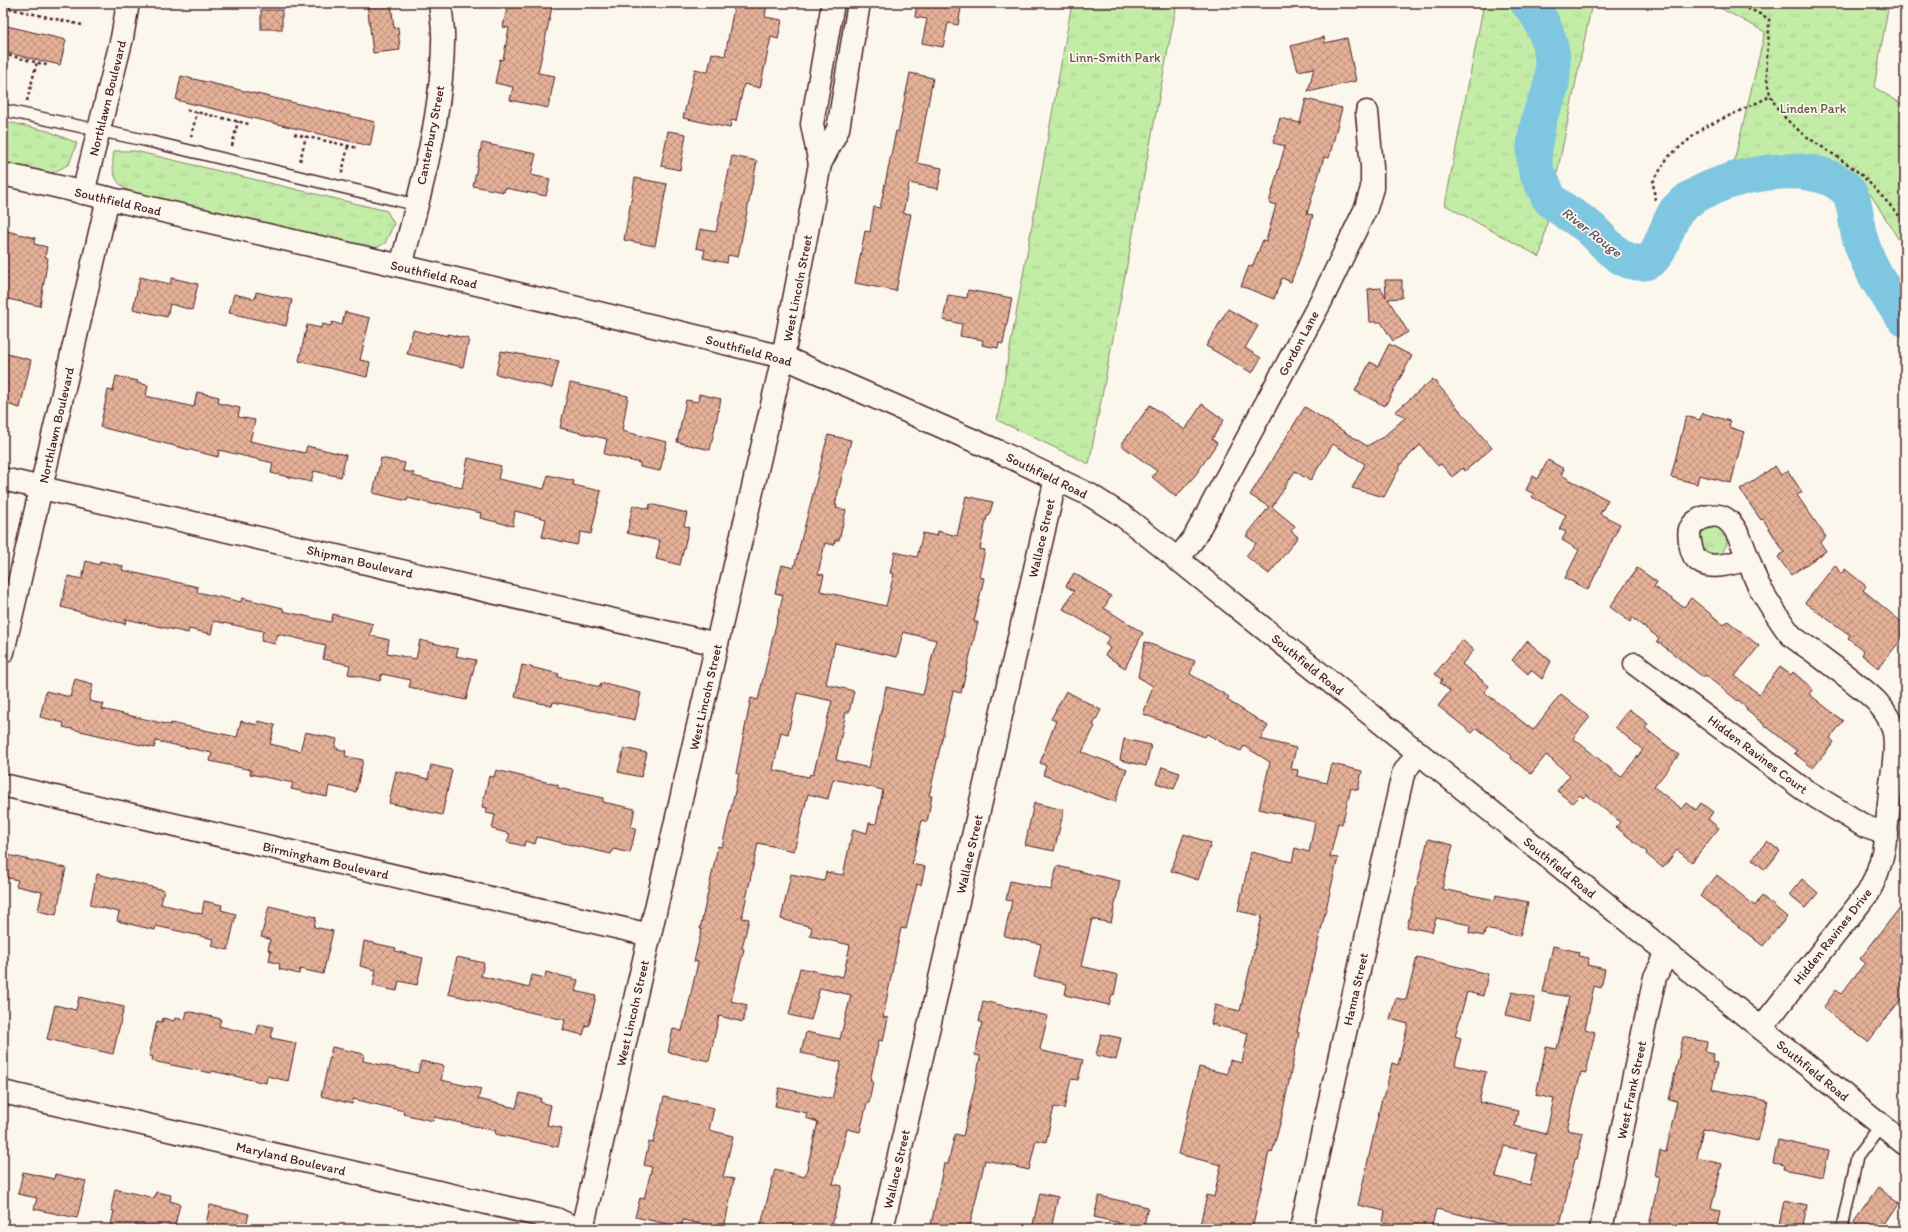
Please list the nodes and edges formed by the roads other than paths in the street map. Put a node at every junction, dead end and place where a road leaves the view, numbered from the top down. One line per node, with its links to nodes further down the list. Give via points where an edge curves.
1 (128, 3): 9 (street, Northlawn Boulevard)
2 (440, 3): 14 (street, Canterbury Street, via 444,40 440,86)
3 (833, 3): 5 (street, West Lincoln Street)
4 (859, 3): 6 (street, West Lincoln Street)
5 (828, 30): 6 (street); 10 (street, West Lincoln Street, via 812,124)
6 (854, 36): 10 (street, West Lincoln Street, via 838,129)
7 (3, 110): 9 (lane)
8 (1367, 112): 21 (street, Gordon Lane, via 1372,188 1366,208 1322,299 1202,524)
9 (99, 131): 12 (street, Northlawn Boulevard); 14 (lane)
10 (820, 164): 16 (street, West Lincoln Street)
11 (3, 174): 12 (street, Southfield Road)
12 (83, 193): 13 (street, Southfield Road)
13 (108, 198): 15 (street, Southfield Road); 19 (street, Northlawn Boulevard)
14 (417, 205): 15 (street, Canterbury Street)
15 (401, 266): 16 (street, Southfield Road)
16 (783, 357): 17 (street, Southfield Road, via 894,404); 22 (street, West Lincoln Street)
17 (1056, 478): 21 (street, Southfield Road, via 1123,516); 37 (street, Wallace Street)
18 (3, 479): 19 (street, Shipman Boulevard)
19 (41, 488): 22 (street, Shipman Boulevard); 23 (street, Northlawn Boulevard)
20 (1747, 559): 25 (street, Hidden Ravines Drive, via 1758,584 1791,635 1877,702 1890,719)
21 (1177, 560): 26 (street, Southfield Road)
22 (717, 644): 29 (street, West Lincoln Street)
23 (3, 652)
24 (1635, 664): 28 (street, Hidden Ravines Court, via 1803,789 1866,827)
25 (1900, 751): 28 (street, Hidden Ravines Drive)
26 (1418, 752): 30 (street, Southfield Road); 38 (street, Hanna Street, via 1404,774)
27 (3, 785): 29 (street, Birmingham Boulevard)
28 (1886, 834): 31 (street, Hidden Ravines Drive, via 1882,864 1868,893)
29 (650, 935): 36 (street, West Lincoln Street)
30 (1667, 953): 31 (street, Southfield Road); 39 (street, West Frank Street, via 1655,977)
31 (1761, 1028): 33 (street, Southfield Road)
32 (3, 1092): 35 (street, Maryland Boulevard, via 556,1219)
33 (1881, 1125): 34 (street, Southfield Road); 40 (lane, via 1857,1157)
34 (1905, 1144)
35 (577, 1229)
36 (582, 1229)
37 (882, 1229)
38 (1301, 1229)
39 (1601, 1229)
40 (1842, 1229)

